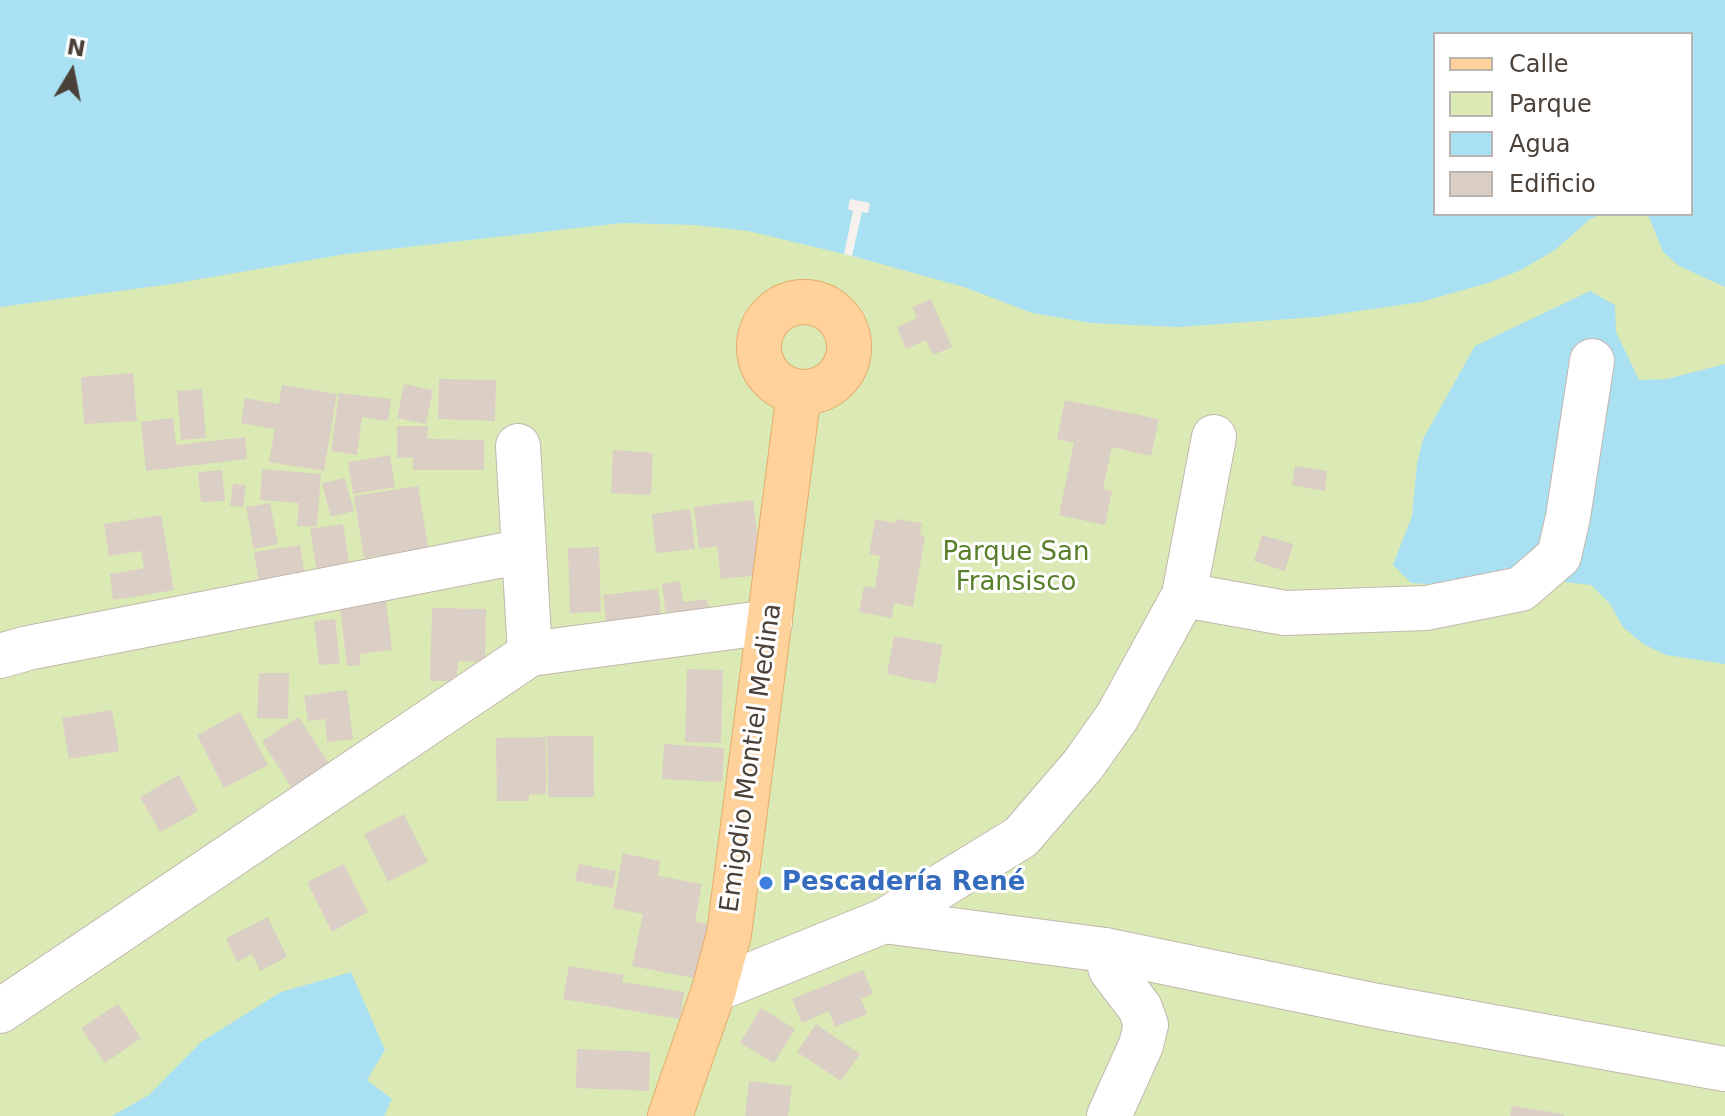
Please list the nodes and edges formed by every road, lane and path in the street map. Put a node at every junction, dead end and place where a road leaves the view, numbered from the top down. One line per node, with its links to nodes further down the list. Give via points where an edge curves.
1 (1592, 361): 6 (street, via 1559,556 1521,589 1426,608 1285,613)
2 (799, 392): 7 (main road, Emigdio Montiel Medina)
3 (1214, 437): 6 (street)
4 (518, 446): 5 (street)
5 (524, 551): 8 (street); 9 (street)
6 (1184, 595): 10 (street, via 1117,717 1021,837)
7 (770, 622): 8 (street); 12 (main road, Emigdio Montiel Medina, via 729,934)
8 (530, 654): 13 (street)
9 (0, 656)
10 (884, 921): 11 (street); 12 (street)
11 (1105, 950): 14 (street); 16 (street, via 1111,970 1140,1008 1146,1025)
12 (714, 990): 15 (main road, Emigdio Montiel Medina)
13 (0, 1011)
14 (1711, 1066)
15 (670, 1116)
16 (1109, 1116)

